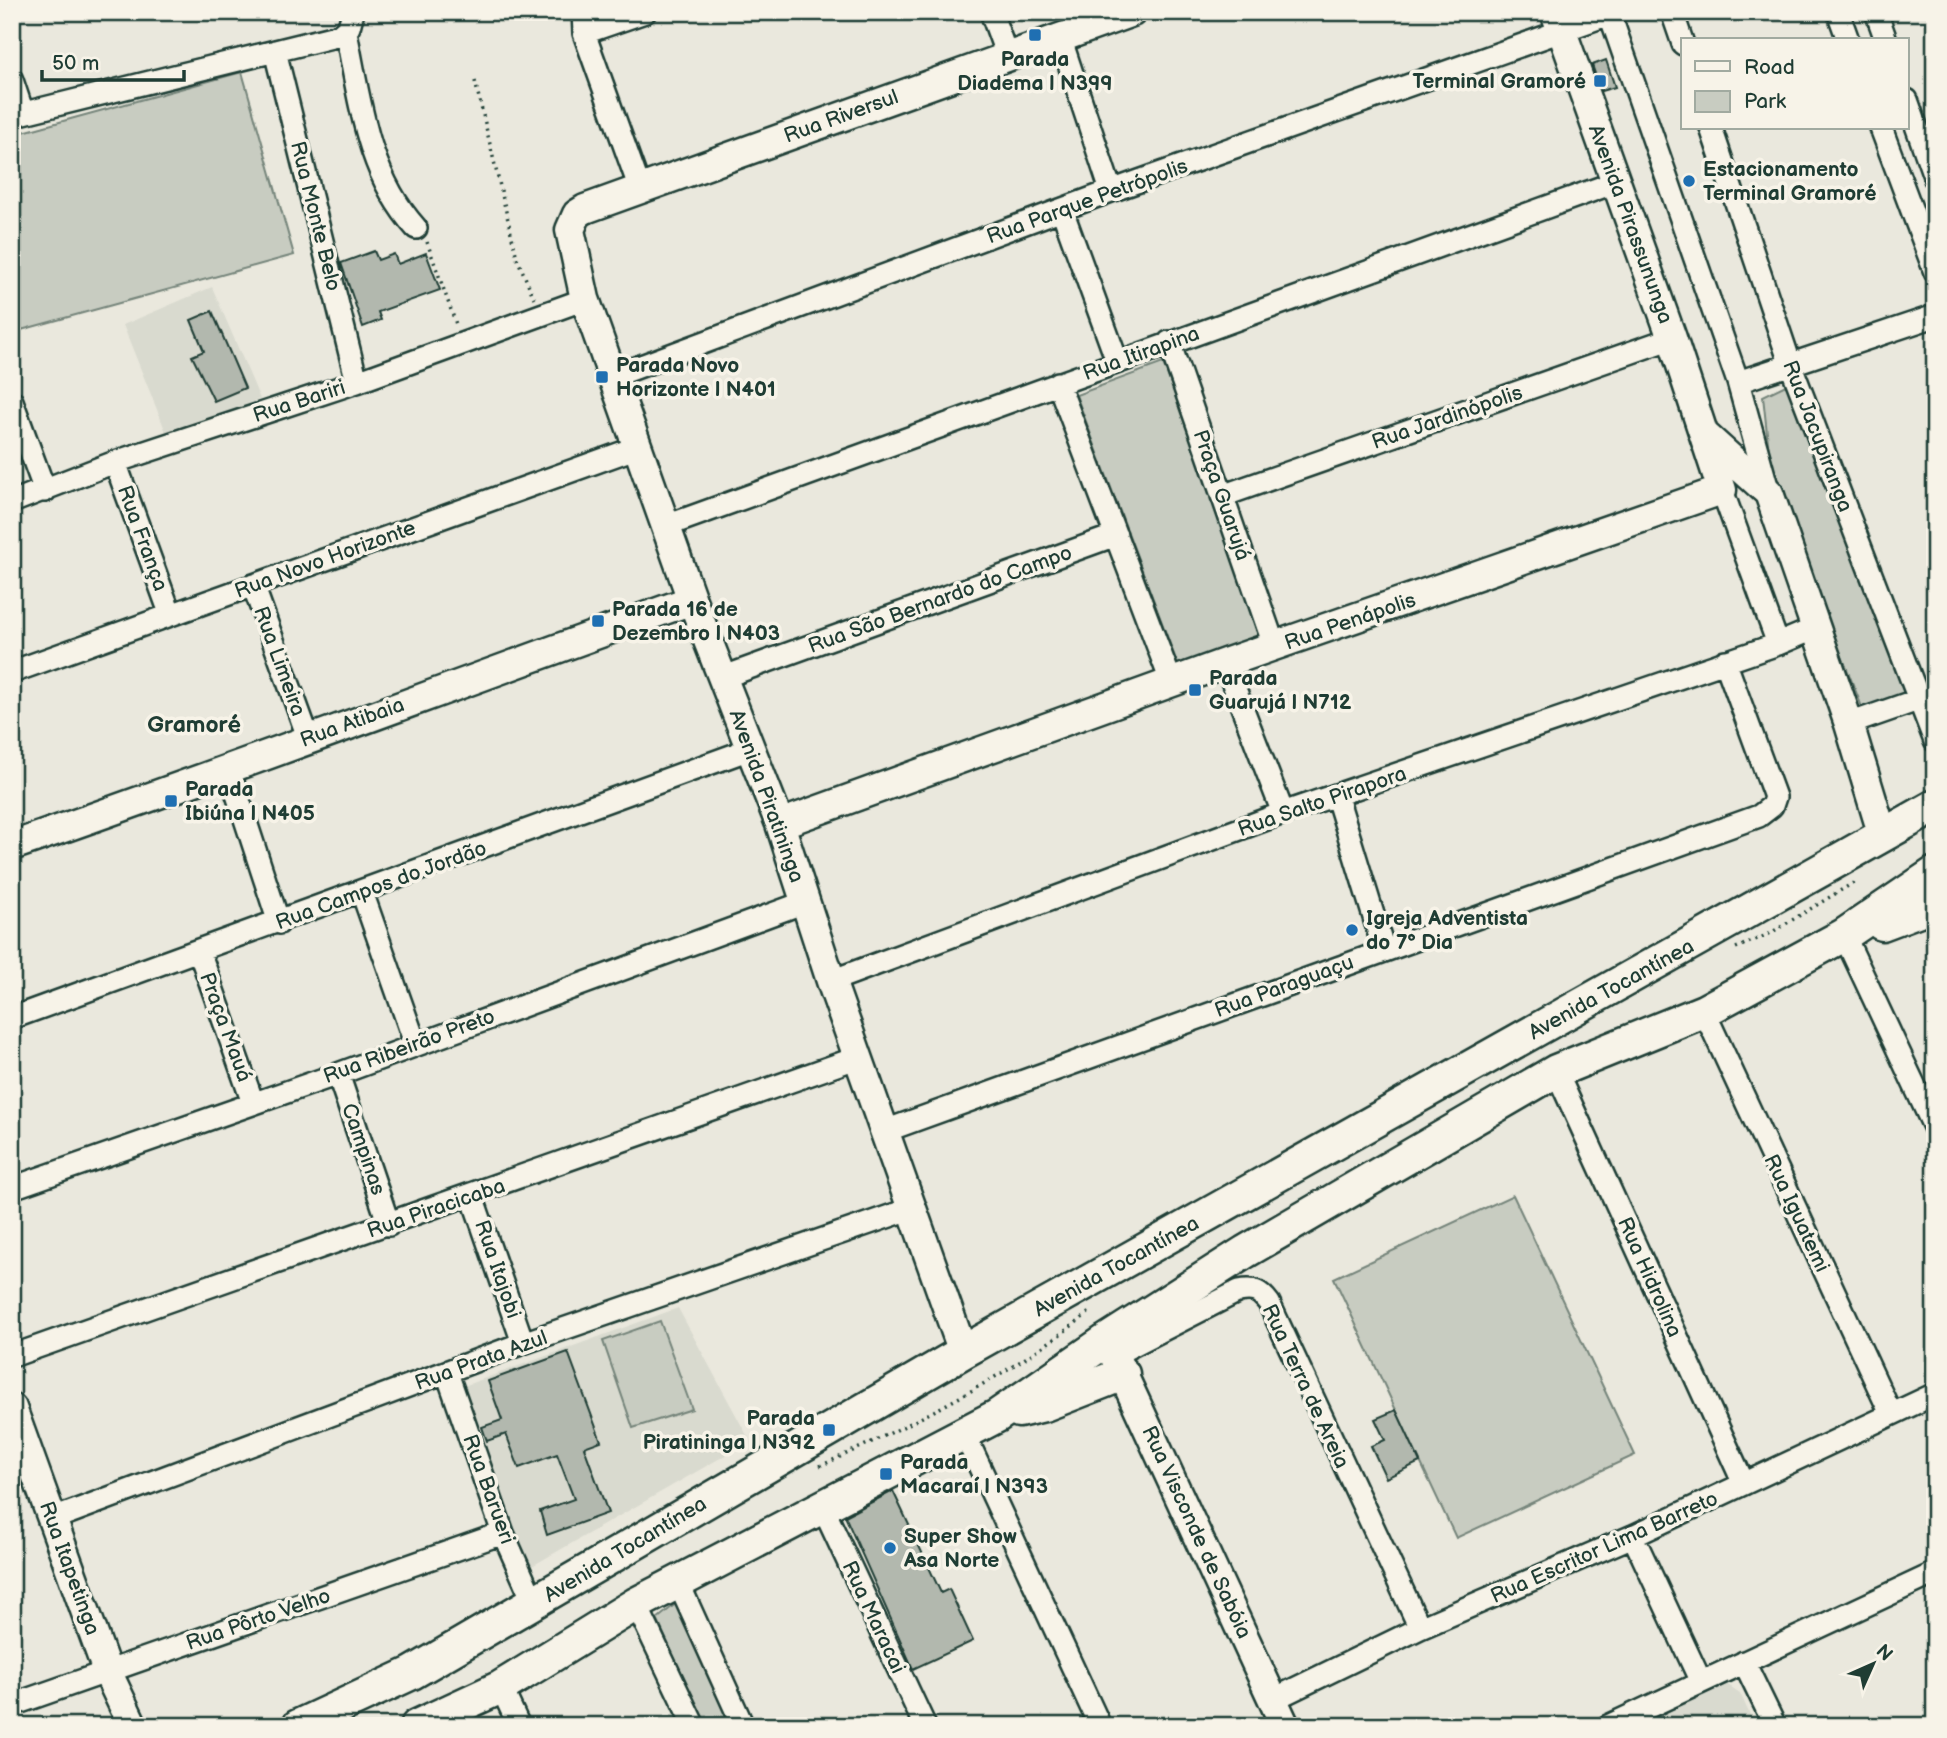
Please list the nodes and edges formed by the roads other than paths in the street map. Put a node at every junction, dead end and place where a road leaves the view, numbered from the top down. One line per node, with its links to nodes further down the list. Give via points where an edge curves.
1 (645, 12): 9 (street)
2 (991, 12): 16 (street)
3 (1132, 12): 11 (street, Rua Riversul)
4 (1672, 12): 12 (street)
5 (1838, 12): 13 (street)
6 (1876, 12): 14 (street)
7 (1611, 13): 10 (street, Rua Parque Petrópolis); 39 (street)
8 (351, 20): 15 (street); 28 (street, via 368,144 399,209)
9 (583, 23): 25 (street)
10 (1559, 23): 24 (street, Avenida Pirassununga); 26 (street, Rua Parque Petrópolis)
11 (1060, 37): 16 (street, Rua Riversul); 26 (street)
12 (1681, 38)
13 (1847, 38)
14 (1885, 38)
15 (275, 51): 19 (street); 38 (street, Rua Monte Belo)
16 (1007, 56): 25 (street, Rua Riversul)
17 (12, 80): 19 (street)
18 (1909, 104): 22 (street)
19 (17, 114)
20 (1712, 130): 36 (street, Rua Jacupiranga)
21 (1882, 130): 30 (street)
22 (1930, 151): 23 (street)
23 (1935, 179)
24 (1616, 182): 33 (street, Avenida Pirassununga); 34 (street, Rua Itirapina)
25 (640, 189): 29 (street, Rua Riversul, via 577,214)
26 (1111, 191): 27 (street, Rua Parque Petrópolis)
27 (1062, 210): 35 (street); 37 (street, Rua Parque Petrópolis)
28 (416, 228)
29 (571, 240): 31 (street, Avenida Piratininga)
30 (1935, 272)
31 (585, 299): 37 (street, Avenida Piratininga); 38 (street, Rua Bariri)
32 (1935, 316): 36 (street)
33 (1672, 338): 42 (street, Avenida Pirassununga); 48 (street, Rua Jardinópolis)
34 (1169, 342): 35 (street, Rua Itirapina); 48 (street, Praça Guarujá)
35 (1117, 361): 40 (street, Rua Itirapina)
36 (1790, 363): 39 (street); 63 (street, Rua Jacupiranga)
37 (614, 376): 43 (street, Avenida Piratininga)
38 (357, 382): 44 (street, Rua Bariri)
39 (1738, 382): 47 (street)
40 (1058, 383): 50 (street, Rua Itirapina); 51 (street)
41 (12, 401): 46 (street)
42 (1705, 436): 45 (street, Avenida Pirassununga); 47 (street, Avenida Pirassununga)
43 (638, 447): 50 (street, Avenida Piratininga); 52 (street, Rua Novo Horizonte)
44 (115, 462): 46 (street, Rua Bariri); 54 (street, Rua França)
45 (1722, 490): 56 (street, Avenida Pirassununga); 57 (street, Rua Penápolis)
46 (45, 491): 49 (street, Rua Bariri)
47 (1769, 493): 55 (street, Avenida Pirassununga)
48 (1222, 496): 57 (street, Praça Guarujá)
49 (12, 502)
50 (667, 526): 53 (street, Avenida Piratininga)
51 (1116, 536): 61 (street, Rua São Bernardo do Campo); 62 (street)
52 (253, 585): 54 (street, Rua Novo Horizonte); 65 (street, Rua Limeira)
53 (692, 600): 61 (street, Avenida Piratininga); 65 (street, Rua Atibaia)
54 (170, 613): 60 (street, Rua Novo Horizonte)
55 (1816, 628): 56 (street, Rua Salto Pirapora); 64 (street, Avenida Pirassununga)
56 (1779, 644): 58 (street, Rua Salto Pirapora)
57 (1275, 648): 59 (street, Rua Penápolis)
58 (1725, 661): 69 (street, Rua Salto Pirapora); 81 (street, Rua Paraguaçu, via 1775,797 1767,812)
59 (1225, 663): 62 (street, Rua Penápolis); 71 (street)
60 (12, 672)
61 (724, 677): 67 (street, Avenida Piratininga)
62 (1172, 684): 72 (street, Rua Penápolis)
63 (1926, 697): 64 (street); 66 (street, Rua Jacupiranga)
64 (1849, 724): 73 (street, Avenida Pirassununga)
65 (308, 737): 68 (street, Rua Atibaia)
66 (1935, 741)
67 (750, 749): 72 (street, Avenida Piratininga); 76 (street, Rua Campos do Jordão)
68 (229, 770): 74 (street, Rua Atibaia); 79 (street)
69 (1337, 797): 71 (street, Rua Salto Pirapora); 81 (street)
70 (1935, 806): 73 (main road, Avenida Tocantínea)
71 (1283, 813): 83 (street, Rua Salto Pirapora)
72 (780, 824): 77 (street, Avenida Piratininga)
73 (1883, 836): 98 (main road, Avenida Tocantínea)
74 (12, 846)
75 (1935, 873): 80 (main road)
76 (362, 892): 79 (street, Rua Campos do Jordão); 86 (street)
77 (805, 902): 83 (street, Avenida Piratininga); 86 (street, Rua Ribeirão Preto)
78 (1935, 904): 80 (main road)
79 (279, 923): 82 (street, Rua Campos do Jordão)
80 (1844, 934): 84 (main road); 91 (street)
81 (1384, 950): 92 (street, Rua Paraguaçu)
82 (199, 951): 85 (street, Rua Campos do Jordão); 90 (street, Praça Mauá)
83 (831, 981): 87 (street, Avenida Piratininga)
84 (1704, 1011): 88 (main road); 104 (street, Rua Iguatemi)
85 (12, 1018)
86 (415, 1043): 89 (street, Rua Ribeirão Preto)
87 (859, 1057): 92 (street, Avenida Piratininga); 94 (street, Rua Piracicaba)
88 (1556, 1071): 100 (main road, via 1245,1252); 106 (street, Rua Hidrolina)
89 (338, 1074): 90 (street, Rua Ribeirão Preto); 96 (street, Campinas)
90 (253, 1103): 93 (street, Rua Ribeirão Preto)
91 (1935, 1129)
92 (885, 1131): 95 (street, Avenida Piratininga)
93 (12, 1188)
94 (472, 1196): 96 (street, Rua Piracicaba); 97 (street, Rua Itajobi)
95 (913, 1208): 97 (street, Rua Prata Azul); 98 (street, Avenida Piratininga)
96 (389, 1225): 99 (street, Rua Piracicaba)
97 (523, 1343): 101 (street, Rua Prata Azul)
98 (963, 1352): 113 (main road, Avenida Tocantínea)
99 (12, 1356)
100 (1115, 1356): 105 (main road); 115 (street, Rua Terra de Areia, via 1239,1291 1261,1293); 120 (street, Rua Visconde de Sabóia)
101 (447, 1373): 108 (street, Rua Prata Azul); 109 (street, Rua Barueri)
102 (1935, 1394): 104 (street, Rua Escritor Lima Barreto)
103 (12, 1408): 108 (street, Rua Itapetinga)
104 (1891, 1414): 106 (street, Rua Escritor Lima Barreto)
105 (964, 1433): 107 (main road); 129 (street)
106 (1744, 1484): 110 (street, Rua Escritor Lima Barreto)
107 (823, 1508): 112 (main road); 128 (street, Rua Maracai)
108 (53, 1519): 117 (street, Rua Itapetinga)
109 (503, 1533): 113 (street, Rua Barueri); 117 (street, Rua Pôrto Velho)
110 (1633, 1536): 115 (street, Rua Escritor Lima Barreto); 118 (street)
111 (1935, 1573): 116 (street)
112 (678, 1582): 114 (main road); 127 (street)
113 (534, 1603): 123 (main road, Avenida Tocantínea, via 412,1673)
114 (636, 1604): 119 (main road); 126 (street)
115 (1420, 1628): 120 (street, Rua Escritor Lima Barreto)
116 (1744, 1662): 118 (street); 132 (street)
117 (107, 1671): 121 (street, Rua Pôrto Velho); 122 (street, Rua Itapetinga)
118 (1701, 1682): 131 (street)
119 (501, 1687): 124 (main road); 125 (street)
120 (1274, 1699): 130 (street, Rua Visconde de Sabóia)
121 (12, 1704)
122 (132, 1726)
123 (298, 1726)
124 (417, 1726)
125 (519, 1726)
126 (694, 1726)
127 (743, 1726)
128 (925, 1726)
129 (1100, 1726)
130 (1285, 1726)
131 (1608, 1726)
132 (1775, 1726)

